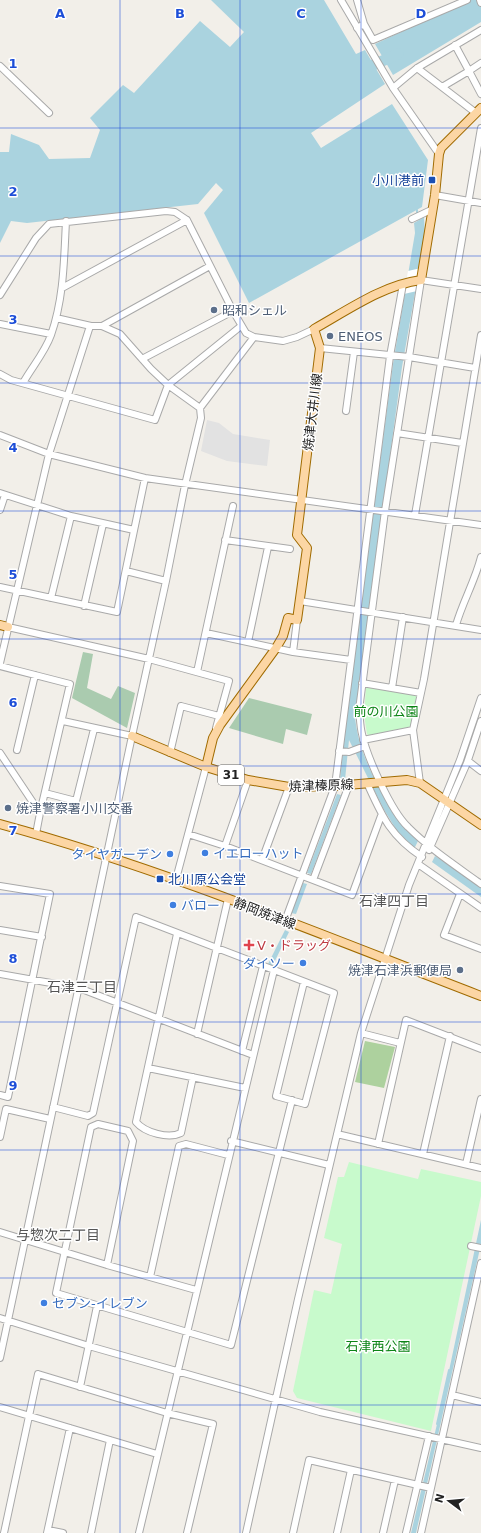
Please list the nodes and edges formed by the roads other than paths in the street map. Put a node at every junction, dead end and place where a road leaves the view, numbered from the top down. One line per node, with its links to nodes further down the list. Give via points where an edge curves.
1 (341, 0): 7 (street)
2 (357, 0): 6 (street)
3 (467, 0): 6 (street, via 372,40)
4 (480, 0): 5 (street)
5 (481, 3)
6 (364, 24): 7 (street)
7 (357, 28): 15 (street)
8 (481, 30): 9 (street)
9 (454, 45): 12 (street); 13 (street)
10 (481, 63): 13 (street)
11 (0, 66): 18 (street)
12 (417, 68): 14 (street); 15 (street)
13 (469, 71): 14 (street); 16 (street)
14 (442, 86): 17 (street)
15 (393, 88): 20 (street)
16 (481, 94)
17 (479, 111): 20 (main road)
18 (49, 113)
19 (481, 128): 22 (street)
20 (438, 154): 21 (main road)
21 (436, 195): 22 (street); 24 (main road)
22 (469, 202): 23 (street); 31 (street)
23 (481, 204)
24 (433, 209): 25 (street); 29 (main road)
25 (412, 219)
26 (187, 220): 27 (street, via 175,212 166,211); 28 (street); 32 (street)
27 (66, 221): 32 (street); 34 (street, via 49,224 42,230)
28 (210, 266): 35 (street); 39 (street)
29 (420, 281): 30 (main road); 31 (street); 48 (street)
30 (404, 283): 41 (main road); 47 (street)
31 (454, 285): 33 (street); 50 (street)
32 (62, 288): 36 (street)
33 (481, 289)
34 (0, 295)
35 (233, 311): 40 (street); 49 (street)
36 (56, 318): 38 (street); 42 (street)
37 (0, 324): 42 (street)
38 (90, 326): 39 (street); 55 (street)
39 (102, 326): 49 (street, via 120,334)
40 (241, 326): 44 (street, via 246,333); 54 (street)
41 (314, 329): 44 (street, via 283,341); 45 (main road, 焼津大井川線)
42 (51, 334): 53 (street)
43 (481, 335): 51 (street)
44 (254, 337): 56 (street)
45 (320, 348): 46 (street); 66 (main road, 焼津大井川線)
46 (354, 352): 47 (street); 57 (street)
47 (390, 356): 48 (street); 69 (street)
48 (409, 357): 50 (street); 58 (street)
49 (142, 359): 54 (street)
50 (442, 361): 51 (street); 60 (street)
51 (477, 364): 61 (street)
52 (0, 374): 53 (street)
53 (23, 383): 55 (street)
54 (168, 385): 55 (street, via 155,420); 56 (street)
55 (67, 396): 62 (street)
56 (200, 408): 64 (street, via 201,418)
57 (346, 411)
58 (397, 433): 60 (street); 71 (street)
59 (0, 435): 62 (street)
60 (428, 439): 61 (street); 72 (street)
61 (462, 443): 74 (street)
62 (49, 454): 63 (street); 67 (street)
63 (145, 478): 64 (street); 77 (street)
64 (185, 485): 66 (street); 83 (street)
65 (2, 494): 67 (street); 70 (street)
66 (302, 500): 69 (street); 87 (main road, 焼津大井川線, via 297,535 307,548)
67 (36, 506): 73 (street); 85 (street)
68 (233, 506): 78 (street)
69 (371, 509): 71 (street); 89 (street)
70 (0, 510)
71 (385, 511): 72 (street); 90 (street)
72 (415, 515): 74 (street)
73 (70, 516): 75 (street); 86 (street)
74 (449, 521): 76 (street); 93 (street)
75 (103, 524): 77 (street); 88 (street)
76 (481, 525)
77 (134, 530): 82 (street)
78 (225, 540): 79 (street); 97 (street)
79 (268, 546): 80 (street); 98 (street)
80 (290, 549)
81 (481, 557): 94 (street, via 462,602)
82 (126, 571): 83 (street); 88 (street, via 117,612)
83 (166, 580): 101 (street)
84 (0, 587): 85 (street)
85 (17, 591): 86 (street); 95 (street)
86 (51, 598): 88 (street)
87 (300, 601): 89 (street); 92 (main road, 焼津大井川線)
88 (84, 606)
89 (358, 610): 90 (street); 102 (street)
90 (372, 612): 91 (street); 107 (street)
91 (403, 617): 93 (street); 108 (street)
92 (297, 620): 99 (main road, via 288,618 283,636); 100 (street)
93 (432, 622): 94 (street); 109 (street)
94 (456, 625): 96 (street)
95 (4, 626): 101 (street); 103 (street)
96 (481, 630)
97 (206, 633): 98 (street); 105 (street)
98 (248, 642): 99 (street)
99 (276, 648): 100 (street); 117 (main road)
100 (293, 652): 102 (street)
101 (149, 660): 105 (street); 116 (street)
102 (352, 660): 120 (street)
103 (0, 663)
104 (0, 666): 106 (street)
105 (197, 672): 111 (street, via 229,681)
106 (35, 675): 112 (street, via 70,684); 119 (street)
107 (362, 683): 108 (street); 118 (street, via 359,710)
108 (392, 688): 109 (street)
109 (421, 693): 115 (street)
110 (481, 698): 133 (street)
111 (219, 716): 117 (street); 122 (street, via 181,706)
112 (62, 721): 114 (street); 132 (street)
113 (481, 721): 123 (street)
114 (94, 729): 116 (street); 132 (street, via 76,801)
115 (413, 730): 118 (street); 129 (street)
116 (132, 736): 122 (main road, 焼津榛原線 / 31); 143 (street)
117 (213, 738): 124 (main road)
118 (364, 744): 120 (street, via 351,751); 127 (street)
119 (17, 750)
120 (341, 751): 130 (street)
121 (0, 753): 134 (street)
122 (170, 753): 124 (main road, 焼津榛原線 / 31)
123 (468, 761): 125 (street); 133 (street)
124 (206, 767): 126 (main road, 焼津榛原線 / 31); 139 (street)
125 (481, 771)
126 (248, 780): 131 (main road, 焼津榛原線 / 31); 141 (street)
127 (380, 781): 128 (main road, 焼津榛原線 / 31); 129 (main road, 焼津榛原線 / 31, via 407,780); 140 (street, via 392,806 407,826)
128 (368, 783): 130 (main road, 焼津榛原線 / 31); 135 (street)
129 (420, 783): 133 (main road, 焼津榛原線 / 31)
130 (341, 785): 131 (main road, 焼津榛原線 / 31); 147 (street); 149 (street)
131 (289, 787): 145 (street)
132 (46, 793): 134 (street)
133 (447, 802): 137 (main road, 焼津榛原線 / 31); 140 (street); 142 (street)
134 (40, 813): 138 (street)
135 (381, 816): 144 (street, via 396,836); 149 (street, via 352,895)
136 (0, 824): 138 (main road, 静岡焼津線)
137 (481, 825)
138 (36, 834): 143 (main road, 静岡焼津線)
139 (188, 834): 141 (street); 148 (street)
140 (426, 842): 142 (street); 144 (street)
141 (224, 846): 145 (street)
142 (431, 848): 144 (street); 150 (street)
143 (107, 855): 148 (main road, 静岡焼津線); 167 (street)
144 (422, 857): 146 (street)
145 (262, 860): 147 (street)
146 (418, 864): 152 (street); 161 (street)
147 (302, 876): 149 (street); 155 (street)
148 (176, 879): 153 (main road, 静岡焼津線)
149 (313, 880)
150 (481, 884)
151 (0, 886): 158 (street, via 50,894)
152 (460, 894): 154 (street); 160 (street, via 444,935)
153 (228, 899): 155 (main road, 静岡焼津線); 159 (street)
154 (481, 908)
155 (285, 921): 161 (main road, 静岡焼津線)
156 (0, 930): 158 (street)
157 (177, 934): 159 (street); 169 (street, via 136,917); 170 (street)
158 (42, 937): 165 (street)
159 (216, 948): 162 (street); 172 (street)
160 (481, 949)
161 (384, 959): 168 (main road, 静岡焼津線); 171 (street)
162 (263, 966): 163 (street); 176 (street)
163 (274, 970): 166 (street); 177 (street)
164 (0, 974): 165 (street)
165 (34, 980): 167 (street); 181 (street, via 8,1097)
166 (304, 982): 183 (street, via 276,1096); 183 (street, via 334,993 305,1104)
167 (79, 988): 169 (street); 184 (street)
168 (481, 996)
169 (116, 1003): 170 (street); 184 (street, via 93,1113 88,1116)
170 (158, 1019): 172 (street); 178 (street)
171 (361, 1033): 174 (street); 186 (street)
172 (198, 1034): 176 (street)
173 (450, 1036): 174 (street, via 406,1020); 175 (street); 191 (street)
174 (400, 1043): 189 (street)
175 (481, 1049)
176 (242, 1051): 177 (street)
177 (253, 1055): 180 (street)
178 (148, 1068): 179 (street); 179 (street, via 136,1122 142,1129 174,1136 181,1133)
179 (193, 1077): 180 (street)
180 (244, 1088): 188 (street)
181 (0, 1095)
182 (481, 1099): 193 (street)
183 (292, 1100): 190 (street)
184 (53, 1107): 185 (street)
185 (50, 1119): 187 (street, via 6,1109); 197 (street)
186 (337, 1134): 189 (street); 194 (street)
187 (0, 1137)
188 (231, 1141): 190 (street); 192 (street)
189 (378, 1144): 191 (street)
190 (279, 1153): 194 (street); 208 (street, via 231,1345)
191 (423, 1154): 193 (street)
192 (228, 1155): 203 (street, via 186,1144 179,1146); 204 (street)
193 (466, 1164): 195 (street)
194 (329, 1165): 214 (street)
195 (481, 1168)
196 (0, 1232): 197 (street)
197 (25, 1240): 200 (street); 207 (street)
198 (471, 1246): 199 (street)
199 (481, 1248)
200 (64, 1252): 202 (street); 202 (street, via 91,1127 98,1124 128,1131 133,1141); 205 (street, via 56,1293)
201 (481, 1263): 213 (street)
202 (107, 1265): 203 (street)
203 (150, 1277): 204 (street)
204 (196, 1290): 208 (street)
205 (97, 1306): 208 (street); 209 (street)
206 (0, 1318): 207 (street)
207 (8, 1321): 209 (street); 210 (street)
208 (186, 1331): 211 (street)
209 (89, 1346): 211 (street); 212 (street)
210 (0, 1358)
211 (177, 1371): 214 (street); 217 (street)
212 (80, 1387): 217 (street); 218 (street, via 38,1374)
213 (452, 1395): 215 (street); 221 (street)
214 (276, 1399): 220 (street, via 320,1412); 235 (street)
215 (481, 1402)
216 (0, 1407): 218 (street)
217 (167, 1413): 224 (street); 234 (street, via 213,1424)
218 (29, 1416): 219 (street); 230 (street)
219 (70, 1428): 222 (street); 229 (street)
220 (429, 1436): 221 (street); 227 (street)
221 (442, 1439): 223 (street); 228 (street)
222 (110, 1440): 224 (street); 232 (street)
223 (481, 1448)
224 (157, 1454): 233 (street)
225 (352, 1470): 226 (street); 236 (street, via 309,1460); 237 (street)
226 (395, 1480): 227 (street); 238 (street)
227 (416, 1484): 228 (street); 239 (street)
228 (429, 1488): 240 (street)
229 (48, 1531): 231 (street)
230 (4, 1533)
231 (63, 1533)
232 (91, 1533)
233 (139, 1533)
234 (187, 1533)
235 (246, 1533)
236 (292, 1533)
237 (337, 1533)
238 (383, 1533)
239 (406, 1533)
240 (420, 1533)

